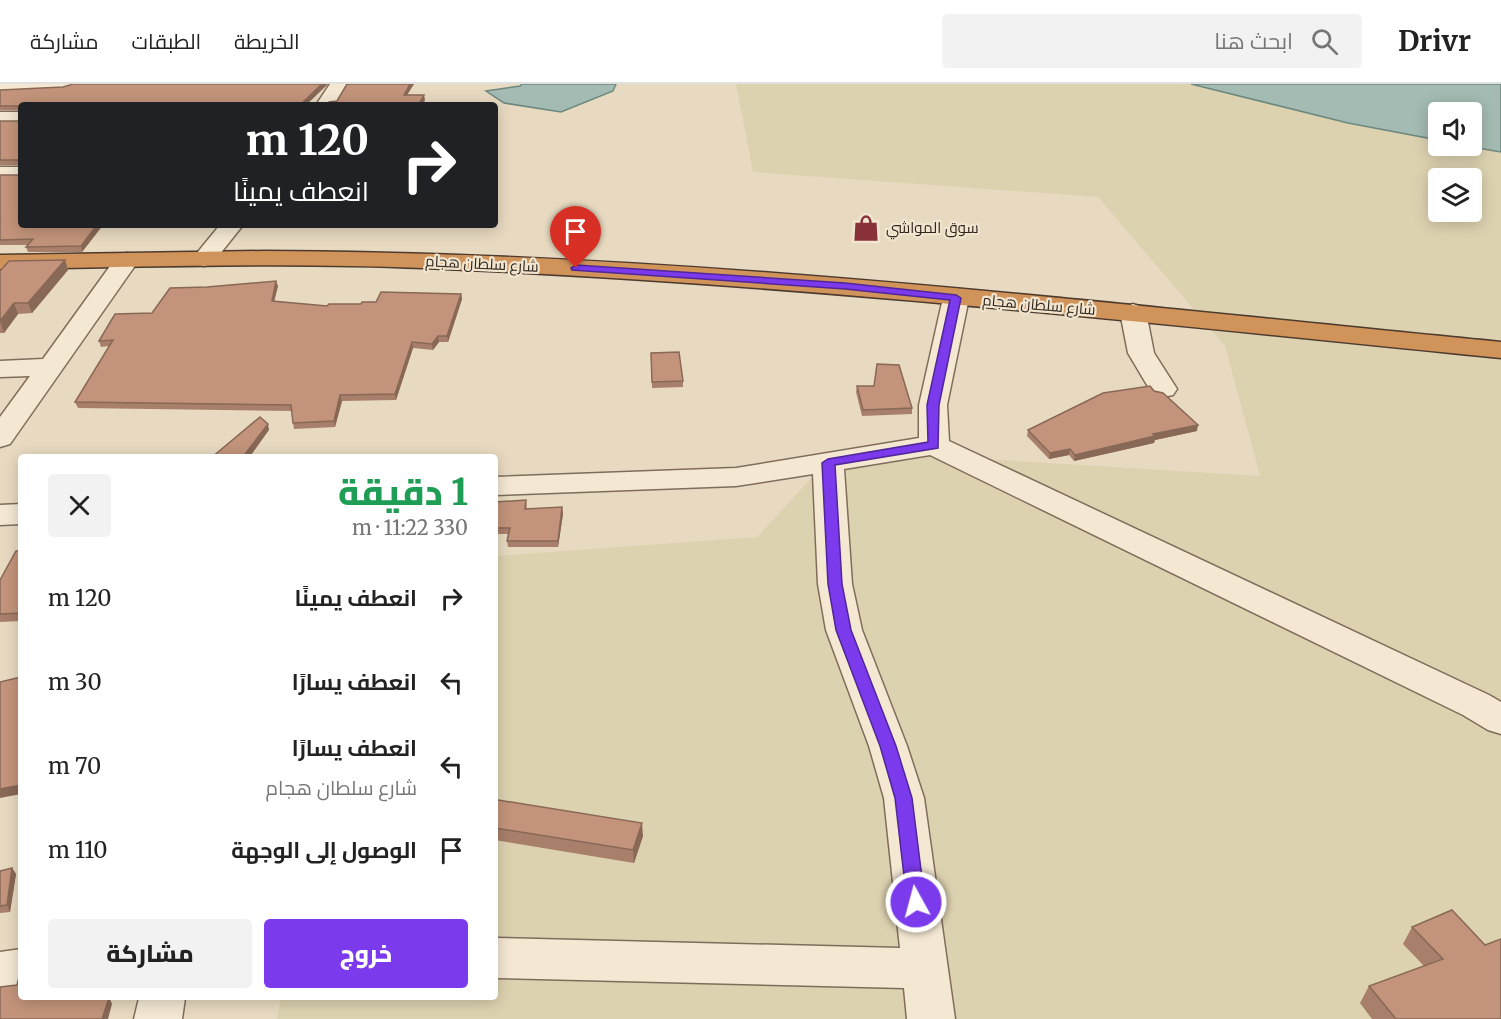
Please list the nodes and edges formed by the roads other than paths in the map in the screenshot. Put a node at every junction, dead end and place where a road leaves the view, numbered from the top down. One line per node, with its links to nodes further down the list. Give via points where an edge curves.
1 (64, 84): 3 (street)
2 (339, 84): 4 (street)
3 (0, 87)
4 (328, 102)
5 (0, 118): 6 (street)
6 (18, 118)
7 (18, 173): 8 (street)
8 (0, 174)
9 (230, 228): 10 (street)
10 (204, 259): 11 (highway, شارع سلطان هجام); 13 (highway, شارع سلطان هجام, via 421,261 618,270)
11 (127, 260): 12 (highway, شارع سلطان هجام); 16 (street)
12 (0, 262)
13 (956, 298): 14 (highway, شارع سلطان هجام); 20 (street, via 933,405)
14 (1133, 312): 15 (highway, شارع سلطان هجام); 18 (street, via 1141,353)
15 (1501, 350)
16 (48, 367): 17 (street); 19 (street)
17 (0, 369)
18 (1163, 389)
19 (0, 438)
20 (934, 445): 21 (street); 25 (street)
21 (828, 463): 22 (street, via 736,477); 28 (street, via 835,584 844,630 904,798)
22 (498, 486)
23 (18, 514): 24 (street)
24 (0, 515)
25 (1501, 720)
26 (498, 958): 28 (street)
27 (18, 969): 29 (street)
28 (925, 969): 32 (street)
29 (0, 972)
30 (162, 1000): 31 (street)
31 (158, 1019)
32 (931, 1019)

